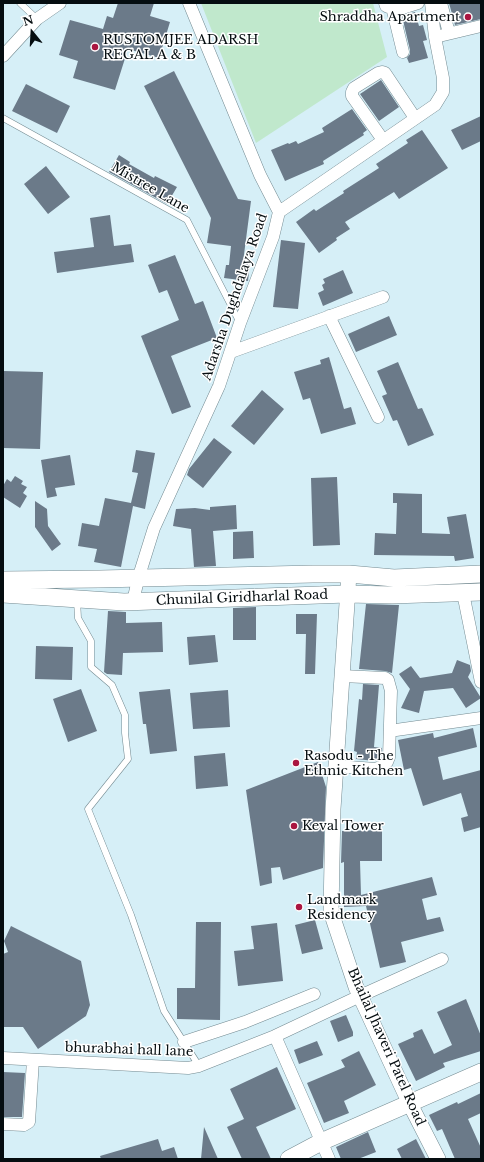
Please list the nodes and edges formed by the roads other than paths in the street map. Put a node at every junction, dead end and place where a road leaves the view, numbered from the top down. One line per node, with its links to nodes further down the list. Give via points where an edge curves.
1 (20, 3): 9 (lane)
2 (60, 3): 9 (street)
3 (189, 3): 18 (street, Adarsha Dughdalaya Road, via 260,175)
4 (385, 3): 5 (street, via 388,8)
5 (404, 3)
6 (418, 3): 13 (street, via 393,11)
7 (431, 3): 12 (street)
8 (441, 3): 11 (street)
9 (37, 19): 14 (street)
10 (481, 26): 11 (street)
11 (450, 33): 12 (street)
12 (436, 37): 16 (street, via 443,92 435,105)
13 (403, 52)
14 (3, 56)
15 (3, 118): 21 (lane, Mistree Lane, via 187,220)
16 (415, 118): 17 (street); 17 (street, via 385,73 378,73 354,88 352,96)
17 (383, 140): 18 (street)
18 (279, 212): 21 (street, Adarsha Dughdalaya Road, via 273,237)
19 (383, 297): 20 (street)
20 (329, 316): 22 (street); 23 (street)
21 (240, 323): 22 (street, Adarsha Dughdalaya Road)
22 (231, 352): 26 (street, Adarsha Dughdalaya Road, via 219,386 154,528)
23 (378, 417)
24 (349, 574): 25 (main road, Chunilal Giridharlal Road, via 394,578); 26 (main road, Chunilal Giridharlal Road); 31 (street, Bhailal Jhaveri Patel Road)
25 (481, 574)
26 (138, 579): 27 (main road, Chunilal Giridharlal Road); 33 (street, Adarsha Dughdalaya Road)
27 (3, 580)
28 (481, 592): 29 (main road, Chunilal Giridharlal Road)
29 (463, 593): 31 (main road, Chunilal Giridharlal Road); 35 (street)
30 (3, 594): 32 (main road, Chunilal Giridharlal Road)
31 (347, 594): 33 (main road, Chunilal Giridharlal Road); 34 (street, Bhailal Jhaveri Patel Road)
32 (77, 599): 33 (main road, Chunilal Giridharlal Road); 43 (lane, via 78,618 91,641 91,667 112,685 126,715 128,759 88,809 131,915 164,1011)
33 (133, 602)
34 (342, 676): 38 (street, Bhailal Jhaveri Patel Road); 38 (street, via 388,680 391,691 389,757 387,762 375,769)
35 (481, 682)
36 (481, 718): 37 (street)
37 (396, 730)
38 (336, 766): 41 (street, Bhailal Jhaveri Patel Road, via 332,912)
39 (442, 959): 41 (street, bhurabhai hall lane)
40 (314, 994): 43 (street, via 245,1022)
41 (360, 996): 42 (street, bhurabhai hall lane); 48 (street, Bhailal Jhaveri Patel Road)
42 (275, 1036): 46 (street, bhurabhai hall lane); 50 (street)
43 (184, 1042): 46 (lane)
44 (3, 1058): 45 (street, bhurabhai hall lane)
45 (33, 1060): 46 (street, bhurabhai hall lane, via 188,1068); 49 (street, via 29,1122 24,1125)
46 (199, 1066)
47 (481, 1072): 48 (main road)
48 (410, 1104): 50 (main road); 53 (street, Bhailal Jhaveri Patel Road)
49 (3, 1124)
50 (321, 1142): 51 (main road); 52 (street)
51 (289, 1159)
52 (329, 1159)
53 (438, 1159)

